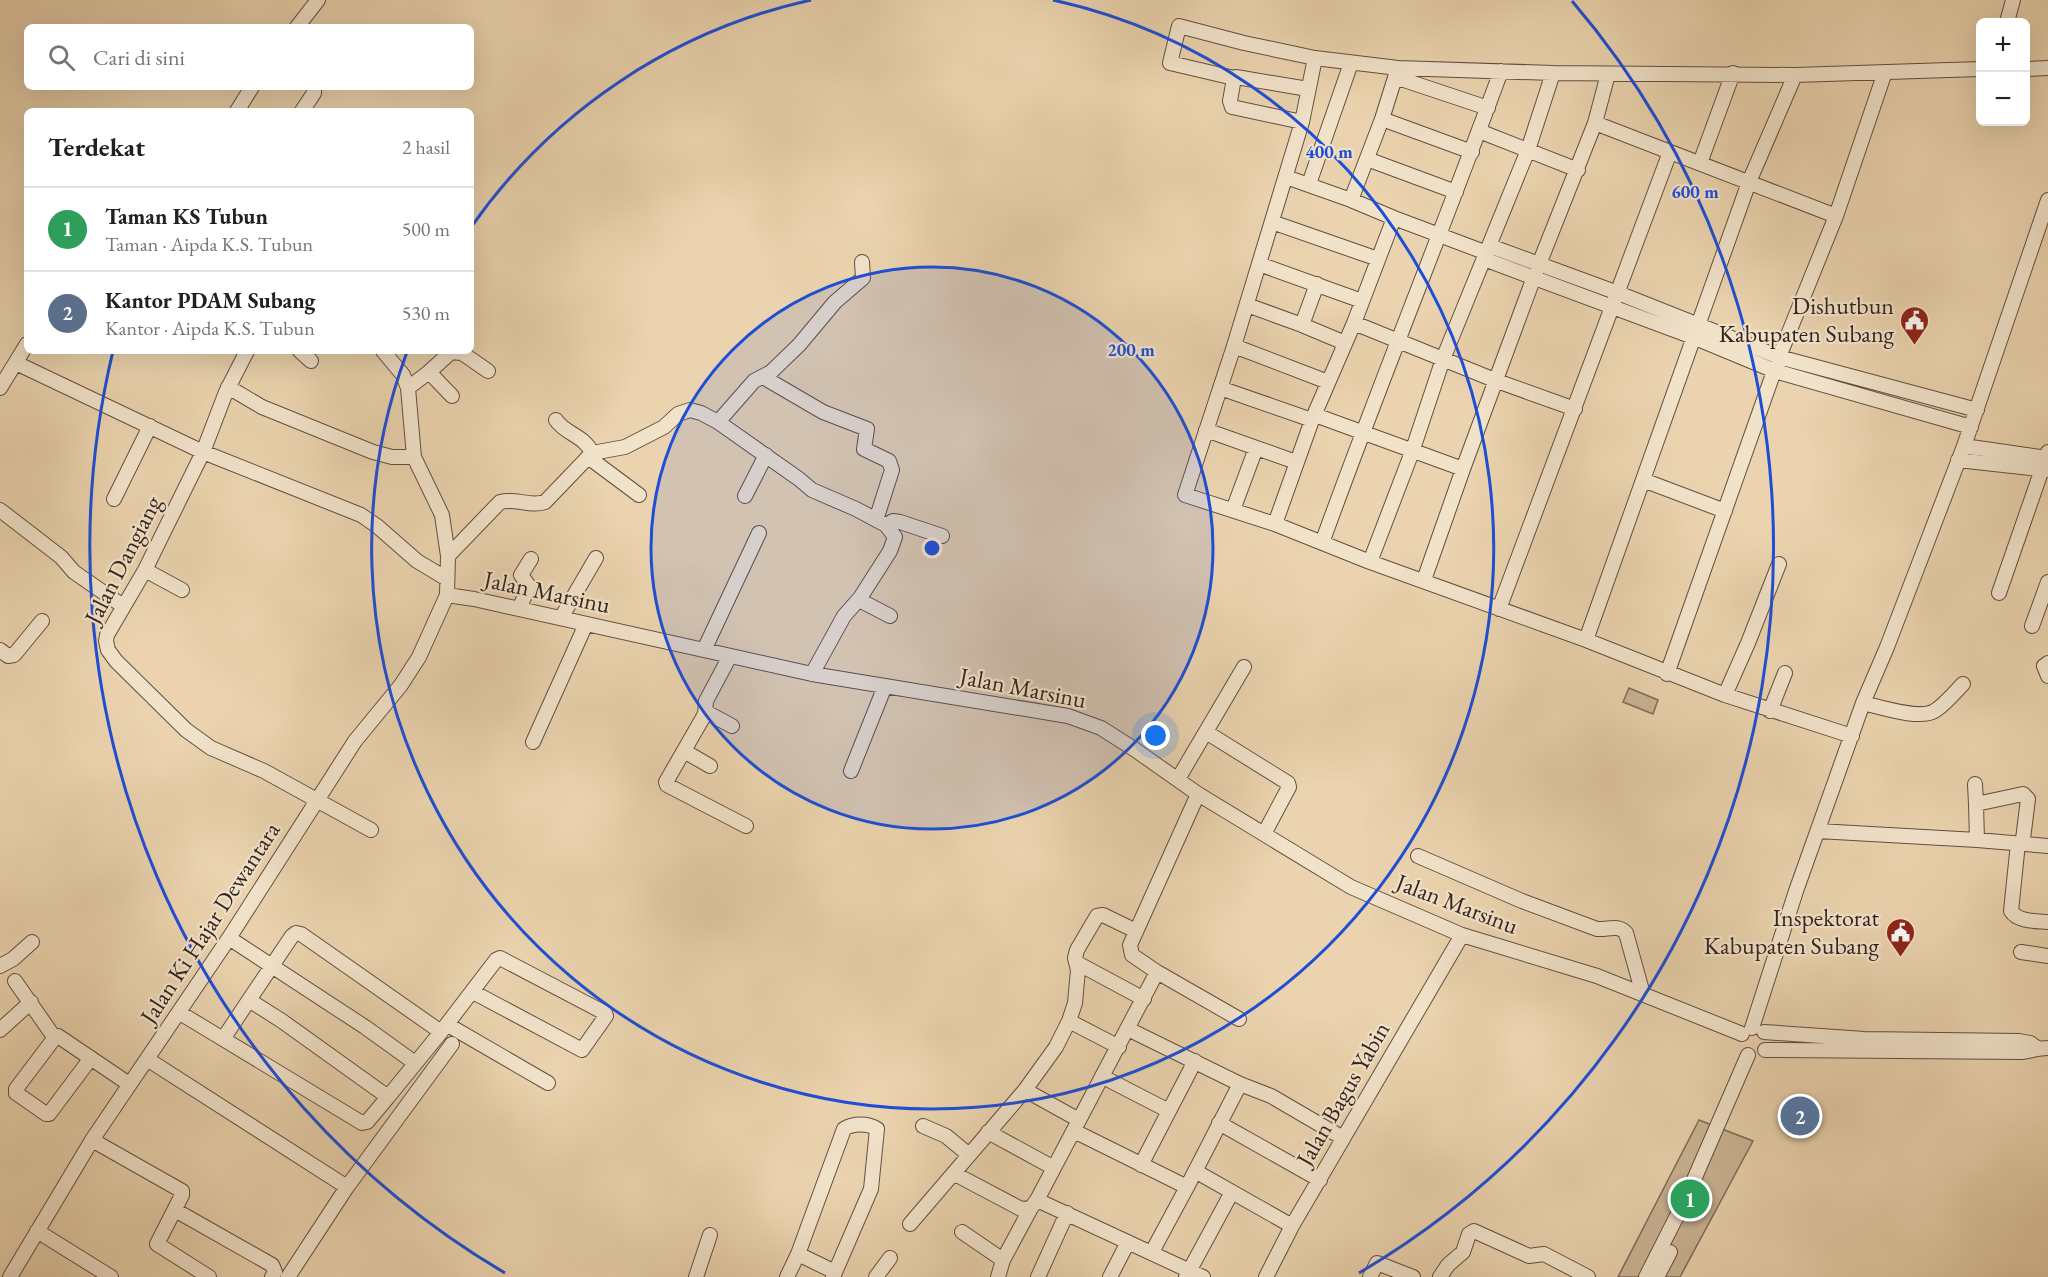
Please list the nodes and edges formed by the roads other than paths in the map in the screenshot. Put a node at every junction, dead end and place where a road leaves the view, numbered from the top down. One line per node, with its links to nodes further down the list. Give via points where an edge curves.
1 (318, 0): 4 (street)
2 (2013, 0): 3 (street)
3 (2008, 18)
4 (299, 24)
5 (1315, 58): 6 (street); 17 (street, via 1179,26 1170,63); 18 (street)
6 (1351, 63): 11 (street); 36 (street)
7 (1976, 69): 12 (street)
8 (2030, 69): 9 (street)
9 (2048, 69)
10 (1501, 71): 11 (street); 13 (street); 23 (street)
11 (1396, 72): 23 (street); 24 (street)
12 (1885, 72): 16 (street); 40 (street)
13 (1553, 73): 15 (street); 28 (street)
14 (1733, 73): 15 (street); 16 (street); 32 (street)
15 (1608, 74): 26 (street)
16 (1796, 75): 35 (street)
17 (1234, 78): 18 (street); 25 (street, via 1232,107)
18 (1308, 89): 25 (street)
19 (251, 90): 21 (street)
20 (314, 90): 22 (street)
21 (244, 108)
22 (304, 108)
23 (1488, 108): 27 (street)
24 (1382, 118): 29 (street); 31 (street)
25 (1302, 122): 34 (street)
26 (1595, 123): 30 (street); 33 (street)
27 (1479, 131): 28 (street); 29 (street)
28 (1528, 150): 33 (street); 44 (street)
29 (1472, 152): 37 (street)
30 (1670, 152): 32 (street); 50 (street)
31 (1368, 159): 37 (street); 38 (street)
32 (1700, 163): 35 (street)
33 (1578, 170): 48 (street)
34 (1286, 177): 36 (street); 42 (street)
35 (1749, 182): 40 (street); 56 (street)
36 (1309, 184): 38 (street)
37 (1456, 192): 43 (street)
38 (1352, 200): 41 (street)
39 (2048, 200): 82 (street)
40 (1836, 216): 66 (street)
41 (1394, 218): 43 (street); 45 (street)
42 (1272, 222): 45 (street); 47 (street)
43 (1440, 235): 44 (street); 57 (street)
44 (1487, 253): 48 (street); 67 (street)
45 (1378, 259): 51 (street)
46 (862, 262): 73 (street, via 860,283 835,302 799,345)
47 (1259, 264): 49 (street); 52 (street)
48 (1537, 270): 50 (street); 53 (street); 74 (street)
49 (1317, 284): 51 (street); 55 (street)
50 (1618, 293): 53 (street); 56 (street)
51 (1362, 301): 54 (street)
52 (1247, 305): 55 (street); 59 (street)
53 (1613, 307): 56 (street); 81 (street)
54 (1354, 323): 57 (street); 58 (street)
55 (1302, 325): 58 (street)
56 (1696, 331): 66 (street); 71 (street); 101 (street)
57 (1397, 341): 67 (street); 89 (street)
58 (1344, 343): 75 (street)
59 (1234, 346): 75 (street); 79 (street)
60 (24, 349): 69 (street)
61 (245, 354): 76 (street, Jalan Dangiang)
62 (303, 354): 68 (street)
63 (386, 354): 78 (street, via 403,375)
64 (449, 354): 72 (street)
65 (463, 354): 70 (street)
66 (1779, 357): 71 (street); 82 (street)
67 (1443, 359): 74 (street); 93 (street)
68 (311, 361)
69 (16, 363): 77 (street); 86 (street)
70 (488, 371)
71 (1774, 371): 87 (street); 107 (street)
72 (429, 372): 78 (street); 80 (street)
73 (763, 377): 85 (street, via 754,381); 108 (street, via 823,412 867,429 864,449 889,461 892,470)
74 (1497, 381): 81 (street); 100 (street)
75 (1328, 382): 83 (street)
76 (228, 387): 92 (street, Jalan Dangiang); 96 (street, via 262,407 373,452)
77 (0, 388)
78 (408, 388): 96 (street)
79 (1220, 388): 83 (street); 88 (street)
80 (452, 396)
81 (1575, 409): 129 (street)
82 (1977, 410): 87 (street)
83 (1313, 418): 89 (street); 99 (street)
84 (556, 420): 94 (street, via 589,447)
85 (718, 423): 94 (street, via 701,413 684,410 664,427 625,447); 95 (street)
86 (150, 426): 92 (street); 104 (street)
87 (1971, 427): 90 (street)
88 (1206, 430): 91 (street); 106 (street, via 1185,495)
89 (1362, 432): 93 (street); 112 (street)
90 (1964, 446): 97 (street); 98 (street)
91 (1256, 448): 99 (street); 106 (street)
92 (203, 452): 118 (street, Jalan Dangiang); 119 (street, via 361,515 417,561)
93 (1412, 452): 100 (street); 116 (street)
94 (590, 455): 102 (street); 113 (street, via 545,502 500,502)
95 (766, 455): 103 (street); 108 (street, via 812,490)
96 (414, 457): 113 (street, via 442,515)
97 (1958, 460): 98 (street); 148 (street)
98 (2047, 461): 123 (street)
99 (1296, 462): 109 (street)
100 (1463, 469): 120 (street)
101 (1643, 480): 107 (street); 135 (street)
102 (639, 495)
103 (745, 496)
104 (114, 499)
105 (0, 510): 127 (street, via 61,557 74,572)
106 (1233, 510): 109 (street)
107 (1725, 511): 143 (street)
108 (881, 522): 111 (street, via 900,522); 125 (street, via 895,537)
109 (1275, 524): 112 (street)
110 (759, 532): 137 (street)
111 (942, 536)
112 (1322, 543): 116 (street)
113 (448, 556): 119 (street)
114 (596, 558): 131 (street)
115 (531, 559): 128 (street, via 521,574 529,586)
116 (1370, 561): 120 (street)
117 (1779, 564): 147 (street)
118 (145, 570): 122 (street); 127 (street, Jalan Dangiang)
119 (447, 579): 124 (street)
120 (1424, 580): 129 (street)
121 (2048, 582): 126 (street)
122 (182, 590)
123 (1999, 593)
124 (447, 595): 128 (street, Jalan Marsinu); 161 (street, Jalan Ki Hajar Dewantara, via 419,657 355,741)
125 (860, 597): 130 (street); 142 (street, via 844,616)
126 (2045, 602): 134 (street)
127 (123, 606): 161 (street, Jalan Dangiang, via 106,641 116,661 139,685 211,748 264,771)
128 (519, 609): 131 (street, Jalan Marsinu)
129 (1499, 609): 135 (street)
130 (890, 616)
131 (561, 618): 133 (street, Jalan Marsinu)
132 (42, 621): 136 (street, via 14,655)
133 (586, 624): 137 (street, Jalan Marsinu); 154 (street)
134 (2032, 626)
135 (1586, 640): 143 (street)
136 (0, 650)
137 (704, 650): 138 (street, Jalan Marsinu)
138 (730, 656): 142 (street, Jalan Marsinu); 150 (street, via 706,700)
139 (2048, 663): 144 (street, via 2044,666)
140 (1244, 667): 152 (street)
141 (1785, 673): 149 (street)
142 (812, 674): 146 (street, Jalan Marsinu)
143 (1667, 674): 147 (street)
144 (2048, 676)
145 (1963, 684): 148 (street, via 1936,711 1926,714)
146 (885, 686): 157 (street); 158 (street, Jalan Marsinu, via 1068,716 1101,728)
147 (1725, 695): 149 (street)
148 (1863, 703): 153 (street)
149 (1770, 711): 153 (street)
150 (706, 712): 151 (street); 155 (street)
151 (732, 726)
152 (1206, 732): 158 (street); 166 (street, via 1288,783)
153 (1852, 736): 165 (street)
154 (533, 742)
155 (684, 751): 156 (street); 163 (street, via 666,784)
156 (710, 766)
157 (851, 771)
158 (1178, 779): 160 (street, Jalan Marsinu)
159 (1975, 784): 162 (street)
160 (1198, 794): 166 (street, Jalan Marsinu); 172 (street)
161 (317, 802): 164 (street); 174 (street, Jalan Ki Hajar Dewantara)
162 (1976, 804): 167 (street); 168 (street, via 2019,794 2026,796 2025,830)
163 (746, 826)
164 (371, 830)
165 (1818, 831): 167 (street); 194 (street)
166 (1264, 834): 173 (street, Jalan Marsinu, via 1351,887)
167 (1977, 840): 168 (street)
168 (2019, 843): 169 (street); 171 (street, via 2011,911 2019,918)
169 (2048, 846)
170 (1418, 856): 184 (street, via 1597,929 1623,930)
171 (2048, 922)
172 (1136, 931): 178 (street, via 1099,915 1077,950); 181 (street, via 1130,945 1132,955)
173 (1462, 934): 184 (street, Jalan Marsinu); 216 (street, Jalan Bagus Yabin)
174 (229, 938): 180 (street); 188 (street, Jalan Ki Hajar Dewantara)
175 (32, 942): 179 (street)
176 (2021, 952): 177 (street)
177 (2048, 956)
178 (1077, 963): 185 (street); 190 (street, via 1075,1003)
179 (0, 966)
180 (271, 966): 186 (street); 191 (street, via 292,936 301,934); 204 (street)
181 (1157, 972): 185 (street); 189 (street)
182 (15, 981): 187 (street)
183 (472, 992): 183 (street, via 501,958 606,1016 582,1050); 191 (street)
184 (1643, 994): 194 (street, Jalan Marsinu)
185 (1144, 999): 192 (street)
186 (249, 1000): 196 (street); 210 (street)
187 (31, 1002): 193 (street); 195 (street)
188 (180, 1013): 196 (street); 202 (street, Jalan Ki Hajar Dewantara)
189 (1239, 1019)
190 (1069, 1021): 198 (street); 209 (street, via 1056,1047)
191 (444, 1029): 204 (street); 206 (street)
192 (1128, 1029): 198 (street); 203 (street)
193 (0, 1030)
194 (1753, 1031): 199 (street, Jalan Marsinu, via 1864,1039 2019,1041); 200 (street, via 1768,1041); 200 (street, via 1740,1046)
195 (54, 1037): 201 (street); 201 (street, via 16,1089 16,1093 46,1114 52,1112)
196 (223, 1039): 210 (street, via 362,1123)
197 (452, 1044): 225 (street)
198 (1119, 1047): 205 (street)
199 (2042, 1048): 200 (street, via 2022,1052)
200 (1757, 1053): 242 (street, via 1686,1198)
201 (91, 1058): 207 (street)
202 (147, 1059): 207 (street, Jalan Ki Hajar Dewantara); 225 (street)
203 (1195, 1060): 208 (street); 211 (street)
204 (415, 1064): 210 (street)
205 (1103, 1077): 211 (street); 214 (street)
206 (548, 1083)
207 (129, 1084): 217 (street, Jalan Ki Hajar Dewantara)
208 (1240, 1084): 212 (street); 216 (street, via 1271,1096)
209 (1025, 1090): 214 (street); 215 (street)
210 (387, 1097)
211 (1169, 1111): 219 (street)
212 (1220, 1123): 221 (street); 223 (street)
213 (923, 1126): 218 (street, via 946,1136)
214 (1076, 1126): 219 (street); 220 (street)
215 (988, 1132): 218 (street); 220 (street)
216 (1343, 1138): 223 (street, Jalan Bagus Yabin)
217 (92, 1140): 228 (street, via 182,1191); 232 (street, Jalan Ki Hajar Dewantara)
218 (969, 1155): 222 (street)
219 (1141, 1165): 224 (street)
220 (1054, 1168): 227 (street)
221 (1195, 1172): 224 (street); 226 (street)
222 (955, 1173): 227 (street, via 1021,1209); 230 (street)
223 (1320, 1180): 231 (street, Jalan Bagus Yabin)
224 (1187, 1186): 236 (street)
225 (347, 1187): 247 (street)
226 (1232, 1192): 231 (street); 241 (street)
227 (1034, 1204): 229 (street); 239 (street)
228 (175, 1210): 245 (street, via 157,1244); 246 (street, via 272,1265)
229 (1067, 1213): 235 (street); 252 (street)
230 (910, 1224)
231 (1292, 1226): 255 (street, Jalan Bagus Yabin)
232 (37, 1231): 243 (street, Jalan Ki Hajar Dewantara); 244 (street)
233 (962, 1232): 239 (street)
234 (710, 1235): 248 (street)
235 (1128, 1242): 236 (street); 253 (street)
236 (1152, 1252): 241 (street)
237 (798, 1254): 240 (street); 240 (street, via 844,1129 874,1126 877,1129 871,1189); 249 (street)
238 (890, 1258): 250 (street)
239 (1003, 1260): 251 (street)
240 (834, 1274)
241 (1188, 1274): 254 (street)
242 (1656, 1276)
243 (10, 1277)
244 (111, 1277)
245 (209, 1277)
246 (272, 1277)
247 (288, 1277)
248 (696, 1277)
249 (787, 1277)
250 (876, 1277)
251 (998, 1277)
252 (1038, 1277)
253 (1110, 1277)
254 (1203, 1277)
255 (1266, 1277)
256 (1370, 1277): 257 (street, via 1380,1263)
257 (1413, 1277)
258 (1440, 1277): 259 (street, via 1463,1252 1469,1234 1474,1231 1529,1256 1544,1254)
259 (1588, 1277)

